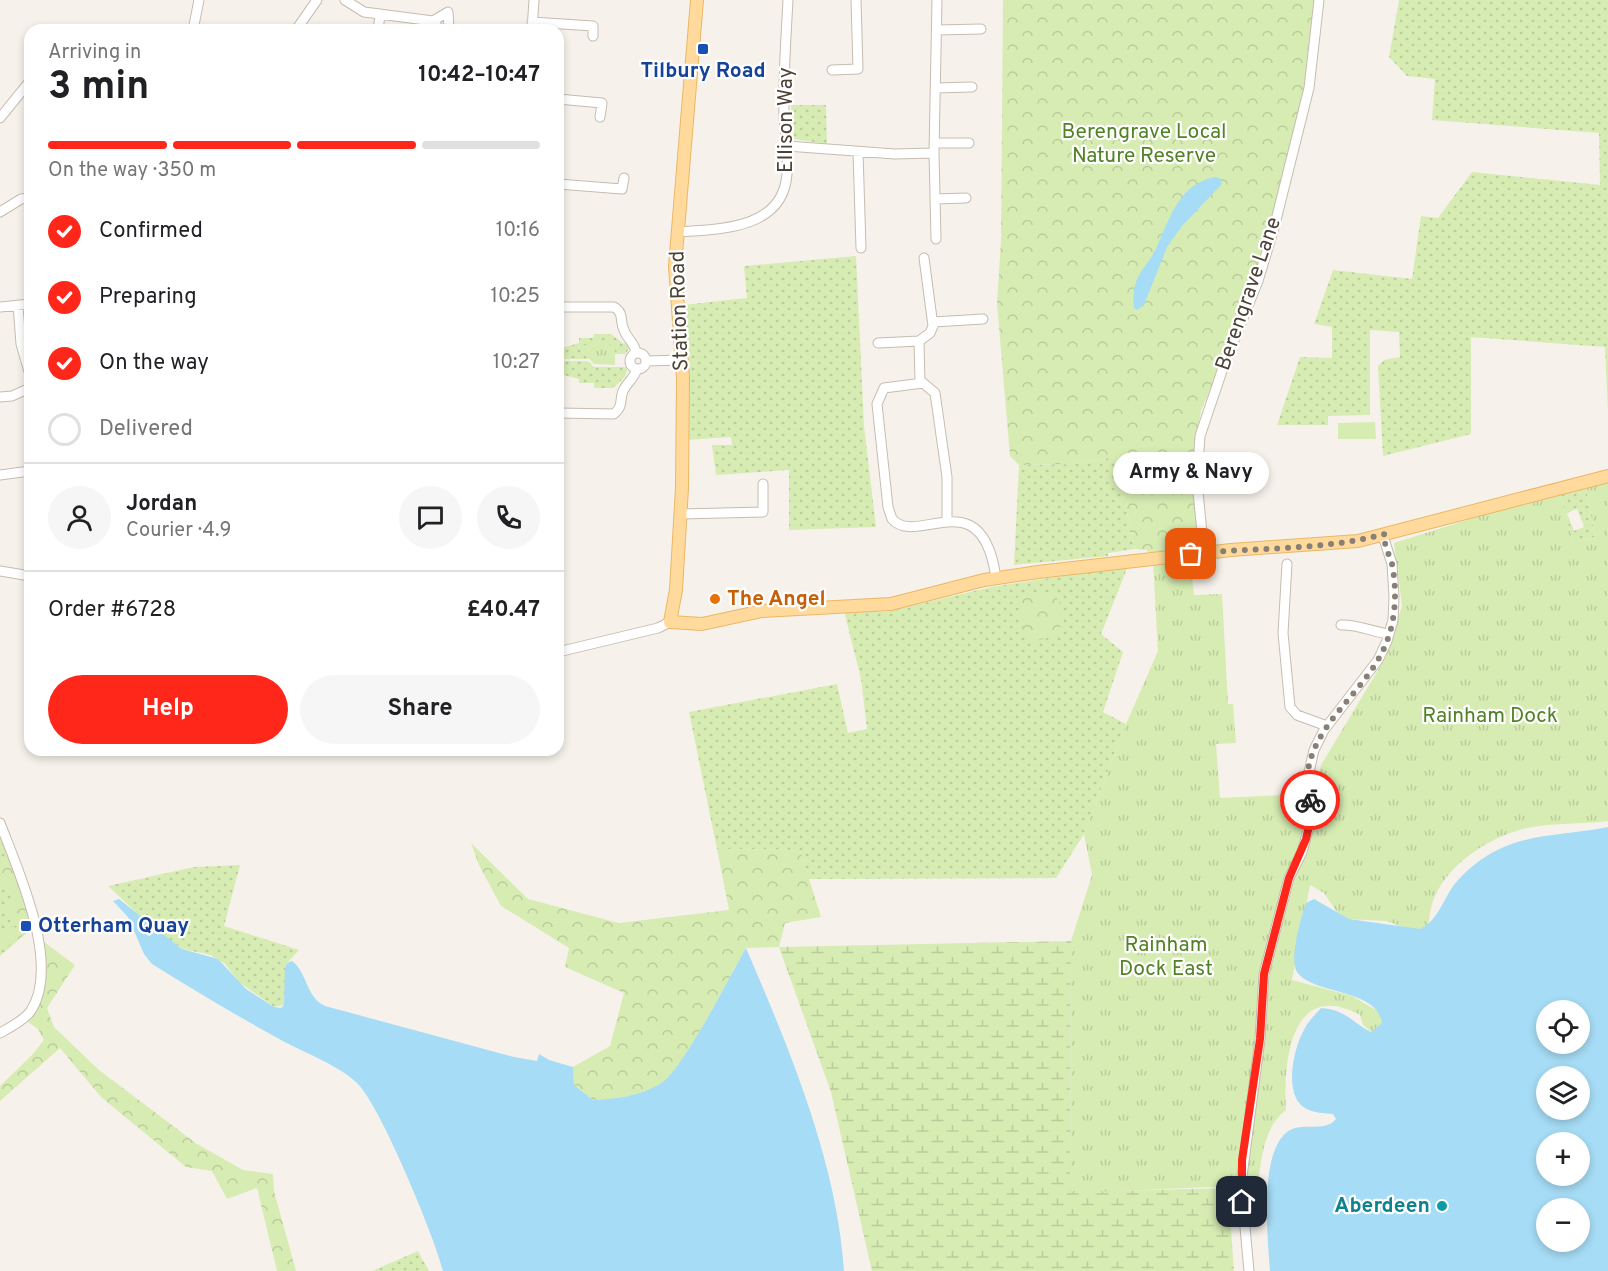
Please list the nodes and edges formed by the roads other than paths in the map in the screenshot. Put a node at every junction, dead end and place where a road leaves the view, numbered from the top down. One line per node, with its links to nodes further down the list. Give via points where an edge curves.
1 (199, 0): 13 (street)
2 (317, 0): 14 (street)
3 (345, 0): 10 (street, via 357,9)
4 (534, 0): 18 (street)
5 (697, 0): 39 (main road, Station Road)
6 (788, 0): 30 (street, Ellison Way, via 784,72)
7 (856, 0): 22 (street, via 858,69)
8 (937, 0): 20 (street)
9 (1319, 0): 67 (street, Berengrave Lane, via 1309,88 1274,228 1200,436 1197,478)
10 (380, 15): 12 (street); 15 (street)
11 (973, 18): 20 (street, via 978,29)
12 (433, 21): 16 (street); 17 (street, via 448,12)
13 (194, 24)
14 (300, 24)
15 (379, 24)
16 (435, 24)
17 (449, 24)
18 (532, 24)
19 (564, 26): 21 (street, via 593,26)
20 (937, 30): 25 (street)
21 (592, 36)
22 (832, 70)
23 (972, 87): 25 (street)
24 (24, 88): 27 (street)
25 (936, 88): 31 (street)
26 (564, 100): 28 (street, via 602,103)
27 (0, 117)
28 (600, 117)
29 (969, 143): 31 (street)
30 (787, 146): 32 (street); 39 (street, Ellison Way, via 784,192 761,218 744,226)
31 (934, 148): 32 (street); 37 (street)
32 (858, 152): 41 (street)
33 (624, 178): 34 (street, via 622,189)
34 (564, 184)
35 (966, 198): 37 (street)
36 (24, 199): 38 (street)
37 (935, 199): 40 (street)
38 (0, 212)
39 (678, 232): 52 (main road, Station Road, via 675,266)
40 (936, 239)
41 (861, 248)
42 (924, 258): 48 (street)
43 (24, 304): 44 (street)
44 (18, 305): 45 (street); 53 (street)
45 (0, 307)
46 (564, 307): 51 (street, via 614,308 622,316 624,330 634,342)
47 (983, 319): 48 (street)
48 (933, 322): 49 (street, via 930,333)
49 (919, 341): 50 (street); 56 (street)
50 (879, 343)
51 (636, 352): 54 (street, via 644,354); 55 (street, via 630,360)
52 (682, 360): 54 (street); 64 (main road, Station Road)
53 (24, 361)
54 (647, 361): 55 (street)
55 (637, 369): 59 (street, via 615,414)
56 (920, 383): 65 (street, via 929,385 935,393 947,477); 65 (street, via 884,388 877,404 888,508 894,521 905,527)
57 (24, 391): 58 (street)
58 (0, 397)
59 (564, 413)
60 (24, 472): 61 (street)
61 (0, 475)
62 (1608, 476): 66 (main road)
63 (763, 484): 64 (street, via 763,512)
64 (681, 514): 72 (main road, Station Road)
65 (947, 521): 71 (street, via 963,524 982,536)
66 (1385, 534): 67 (main road, via 1322,545); 74 (street, via 1394,597)
67 (1204, 552): 71 (main road)
68 (1287, 564): 76 (street, via 1283,633 1290,707 1297,715)
69 (1, 569): 70 (street)
70 (24, 575)
71 (996, 578): 72 (main road, via 891,604 762,610 702,624)
72 (670, 622): 75 (street)
73 (1341, 625): 74 (street, via 1356,624)
74 (1389, 634): 76 (street, via 1378,660)
75 (564, 651)
76 (1327, 726): 79 (street, via 1307,776 1310,827 1289,878 1264,974 1260,1039 1240,1184)
77 (0, 823): 78 (street, via 28,895 42,984 28,1014)
78 (0, 1033)
79 (1249, 1271)

